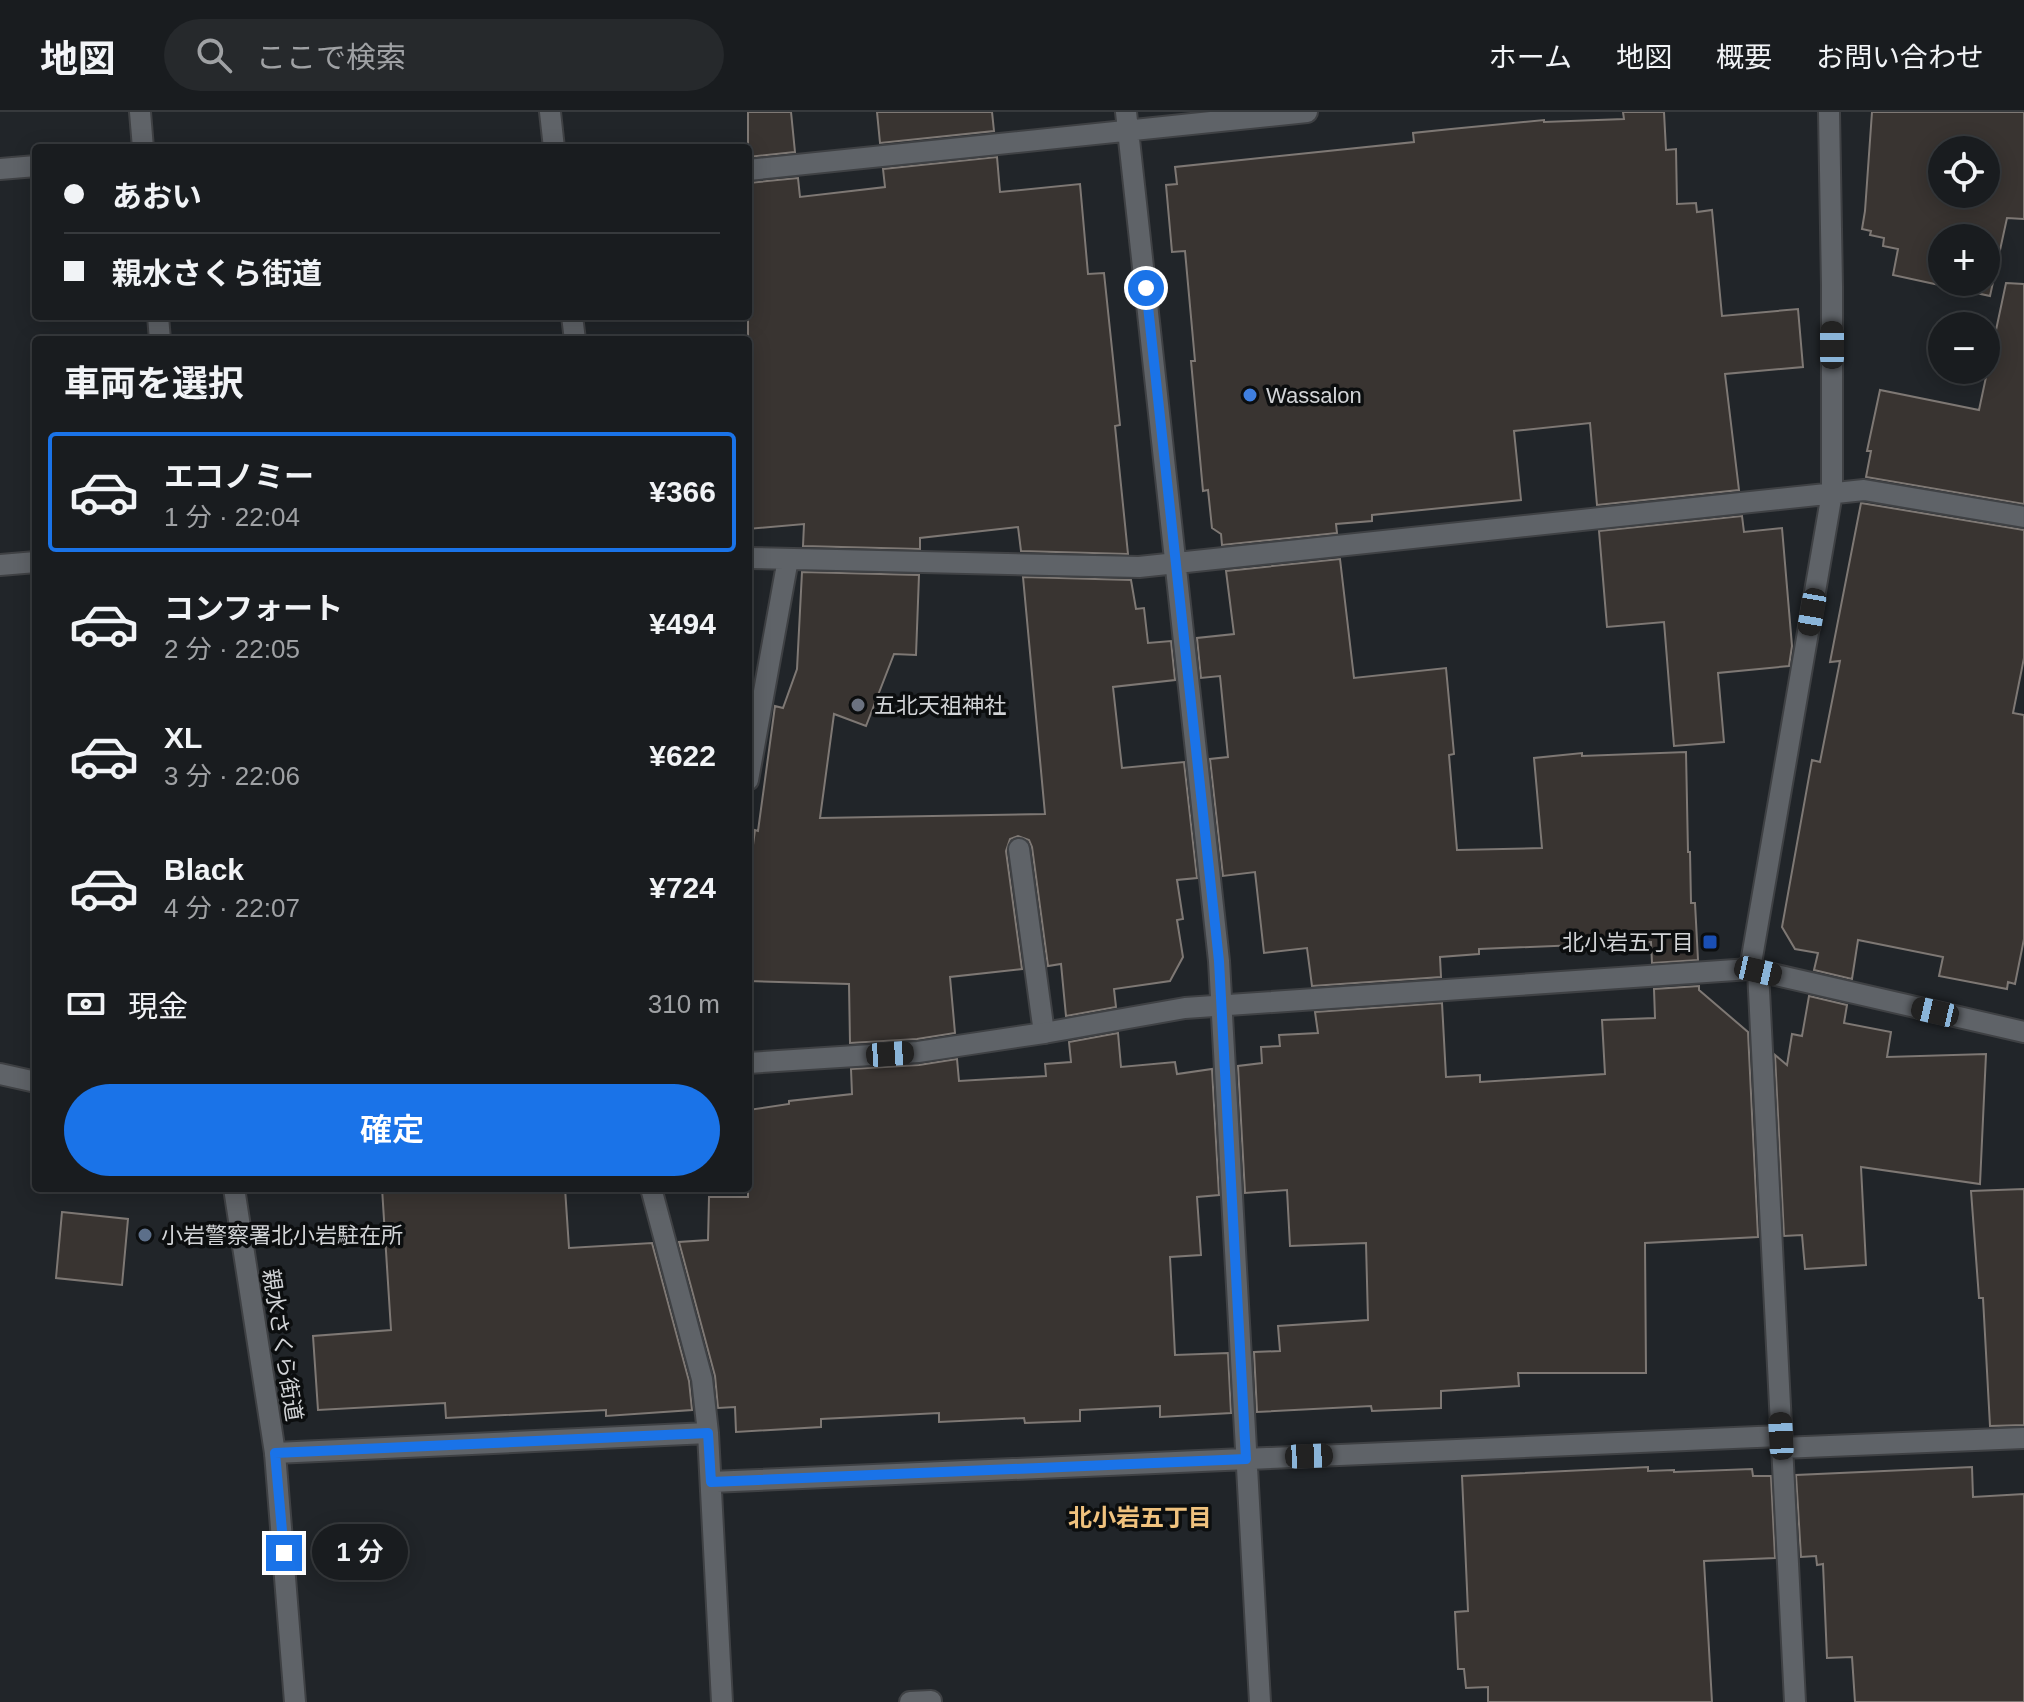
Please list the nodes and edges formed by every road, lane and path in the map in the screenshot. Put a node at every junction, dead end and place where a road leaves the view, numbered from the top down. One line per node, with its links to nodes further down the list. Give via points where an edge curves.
1 (140, 112): 6 (street)
2 (550, 112): 7 (street)
3 (1307, 112): 5 (street)
4 (1829, 112): 11 (street)
5 (1127, 122): 10 (street); 16 (street)
6 (143, 144)
7 (554, 144)
8 (32, 166): 9 (street)
9 (0, 169)
10 (752, 169)
11 (1832, 493): 12 (street, via 1864,490); 16 (street); 20 (street)
12 (2024, 517)
13 (752, 558): 14 (street)
14 (788, 559): 16 (street); 18 (street)
15 (32, 562): 17 (street)
16 (1175, 564): 21 (street)
17 (0, 565)
18 (752, 758)
19 (1019, 849): 23 (street)
20 (1754, 970): 21 (street); 22 (street); 31 (street)
21 (1220, 1005): 23 (street); 33 (street)
22 (2024, 1032)
23 (1044, 1033): 24 (street, via 918,1052)
24 (752, 1063)
25 (0, 1074): 26 (street)
26 (32, 1081)
27 (235, 1192): 32 (street, 親水さくら街道)
28 (652, 1192): 29 (street, via 702,1379)
29 (708, 1433): 32 (street); 34 (street)
30 (2024, 1438): 31 (street)
31 (1781, 1442): 33 (street); 40 (street)
32 (275, 1453): 36 (street, 親水さくら街道)
33 (1246, 1459): 34 (street); 39 (street)
34 (711, 1482): 37 (street)
35 (931, 1701): 38 (street)
36 (295, 1702)
37 (722, 1702)
38 (910, 1702)
39 (1260, 1702)
40 (1795, 1702)

